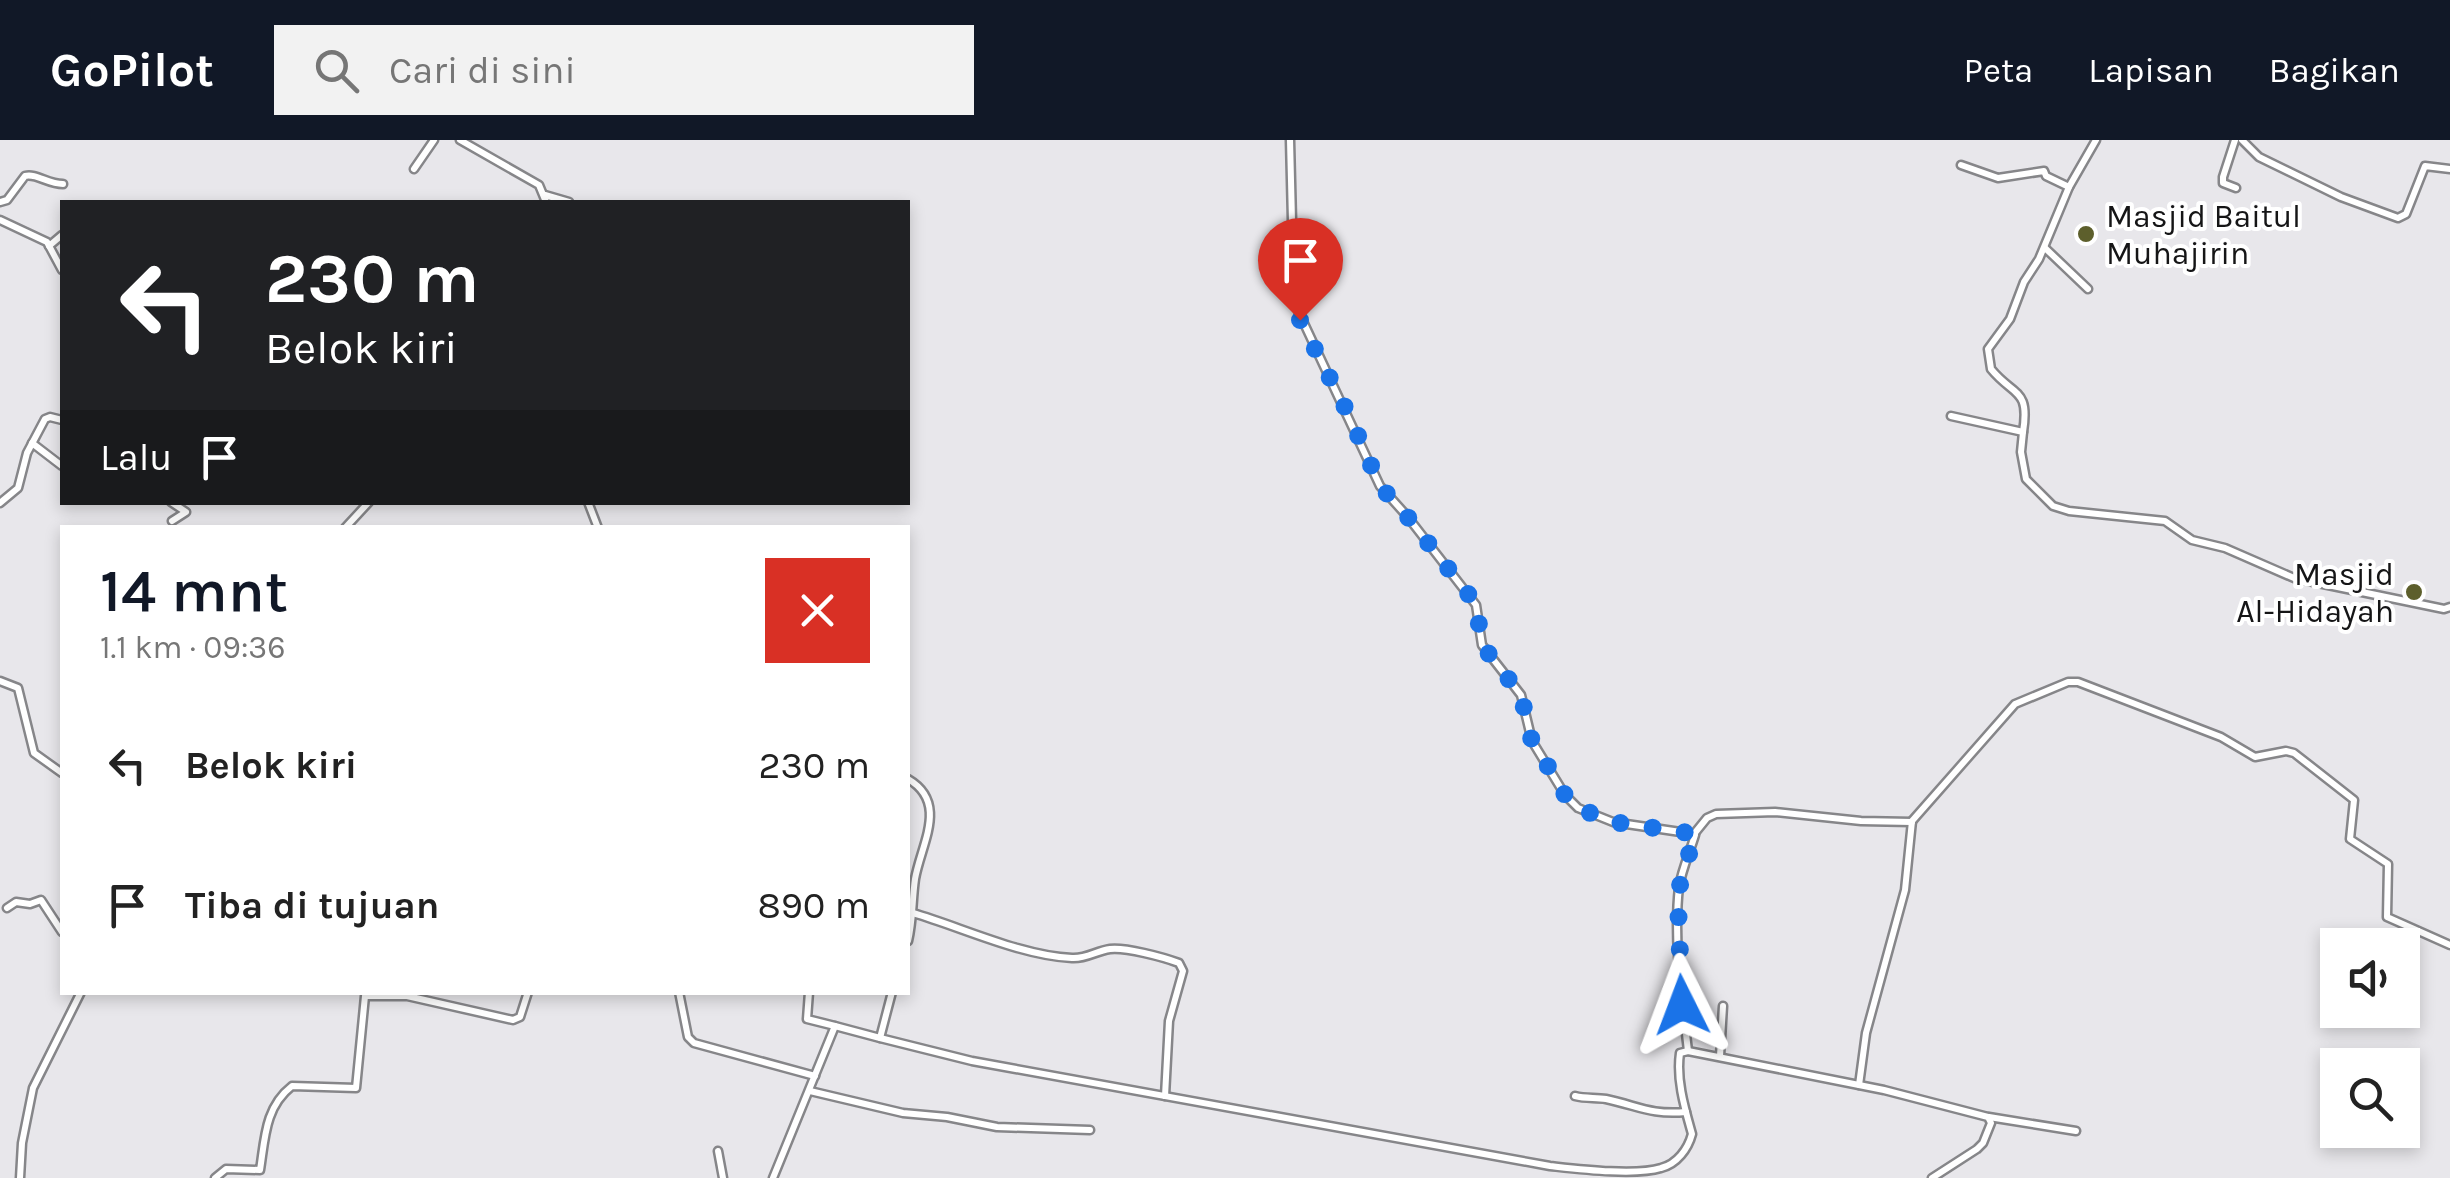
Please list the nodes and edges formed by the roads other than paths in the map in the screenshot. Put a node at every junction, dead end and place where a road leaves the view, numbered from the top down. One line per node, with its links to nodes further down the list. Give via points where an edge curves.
1 (434, 140): 7 (street)
2 (460, 140): 12 (street, via 539,184)
3 (1290, 140): 35 (street, via 1294,302 1376,479 1476,604 1482,645 1521,695 1532,741 1571,802 1613,822)
4 (2096, 140): 10 (street)
5 (2239, 140): 8 (street, via 2258,157 2398,218 2406,214 2423,168); 11 (street, via 2223,177)
6 (1960, 165): 10 (street, via 1998,178 2044,171)
7 (414, 169)
8 (2450, 169)
9 (63, 184): 13 (street, via 25,176)
10 (2069, 188): 17 (street)
11 (2236, 188)
12 (546, 199)
13 (0, 202)
14 (0, 220): 16 (street)
15 (60, 236): 16 (street)
16 (49, 246): 18 (street)
17 (2044, 248): 19 (street); 22 (street, via 1988,349 1991,369 2024,399)
18 (60, 266)
19 (2088, 289)
20 (1951, 416): 22 (street)
21 (60, 420): 23 (street, via 46,418)
22 (2023, 432): 30 (street, via 2026,480 2053,506 2165,521 2192,540 2294,578)
23 (32, 443): 24 (street); 25 (street, via 20,486)
24 (60, 464)
25 (0, 503)
26 (176, 505): 28 (street, via 186,512)
27 (366, 505): 29 (street)
28 (172, 522)
29 (348, 525)
30 (2450, 607)
31 (0, 681): 32 (street, via 18,688 34,753)
32 (60, 772)
33 (910, 781): 37 (street, via 925,794 931,820 914,881)
34 (1912, 822): 35 (street, via 1716,814); 40 (street, via 2016,704 2074,682 2218,736 2255,757 2294,752 2354,800 2350,837 2387,861 2388,918); 52 (street, via 1905,890 1866,1033)
35 (1696, 834): 49 (street, via 1678,903)
36 (6, 908): 38 (street, via 41,900)
37 (913, 913): 39 (street); 54 (street, via 1058,956 1085,958 1108,949 1179,963)
38 (60, 929)
39 (910, 930)
40 (2450, 945)
41 (80, 995): 62 (street, via 33,1088)
42 (527, 995): 63 (street, via 513,1020 407,996 365,996 356,1088 291,1086 267,1120 259,1171 226,1169)
43 (681, 995): 51 (street, via 692,1042)
44 (809, 995): 47 (street, via 807,1019)
45 (891, 995): 48 (street)
46 (1723, 1006): 50 (street)
47 (835, 1026): 48 (street); 51 (street)
48 (880, 1038): 54 (street)
49 (1688, 1050): 50 (street); 56 (street, via 1679,1060)
50 (1720, 1056): 52 (street)
51 (815, 1076): 53 (street)
52 (1859, 1085): 57 (street)
53 (810, 1091): 58 (street, via 997,1128); 65 (street)
54 (1165, 1096): 61 (street)
55 (1574, 1096): 56 (street, via 1656,1114)
56 (1686, 1112): 61 (street, via 1689,1145 1663,1168)
57 (1988, 1117): 59 (street); 67 (street, via 1983,1143)
58 (1090, 1130)
59 (2076, 1131)
60 (718, 1151): 64 (street)
61 (1569, 1168): 66 (street)
62 (20, 1178)
63 (215, 1178)
64 (723, 1178)
65 (773, 1178)
66 (1568, 1178)
67 (1932, 1178)

